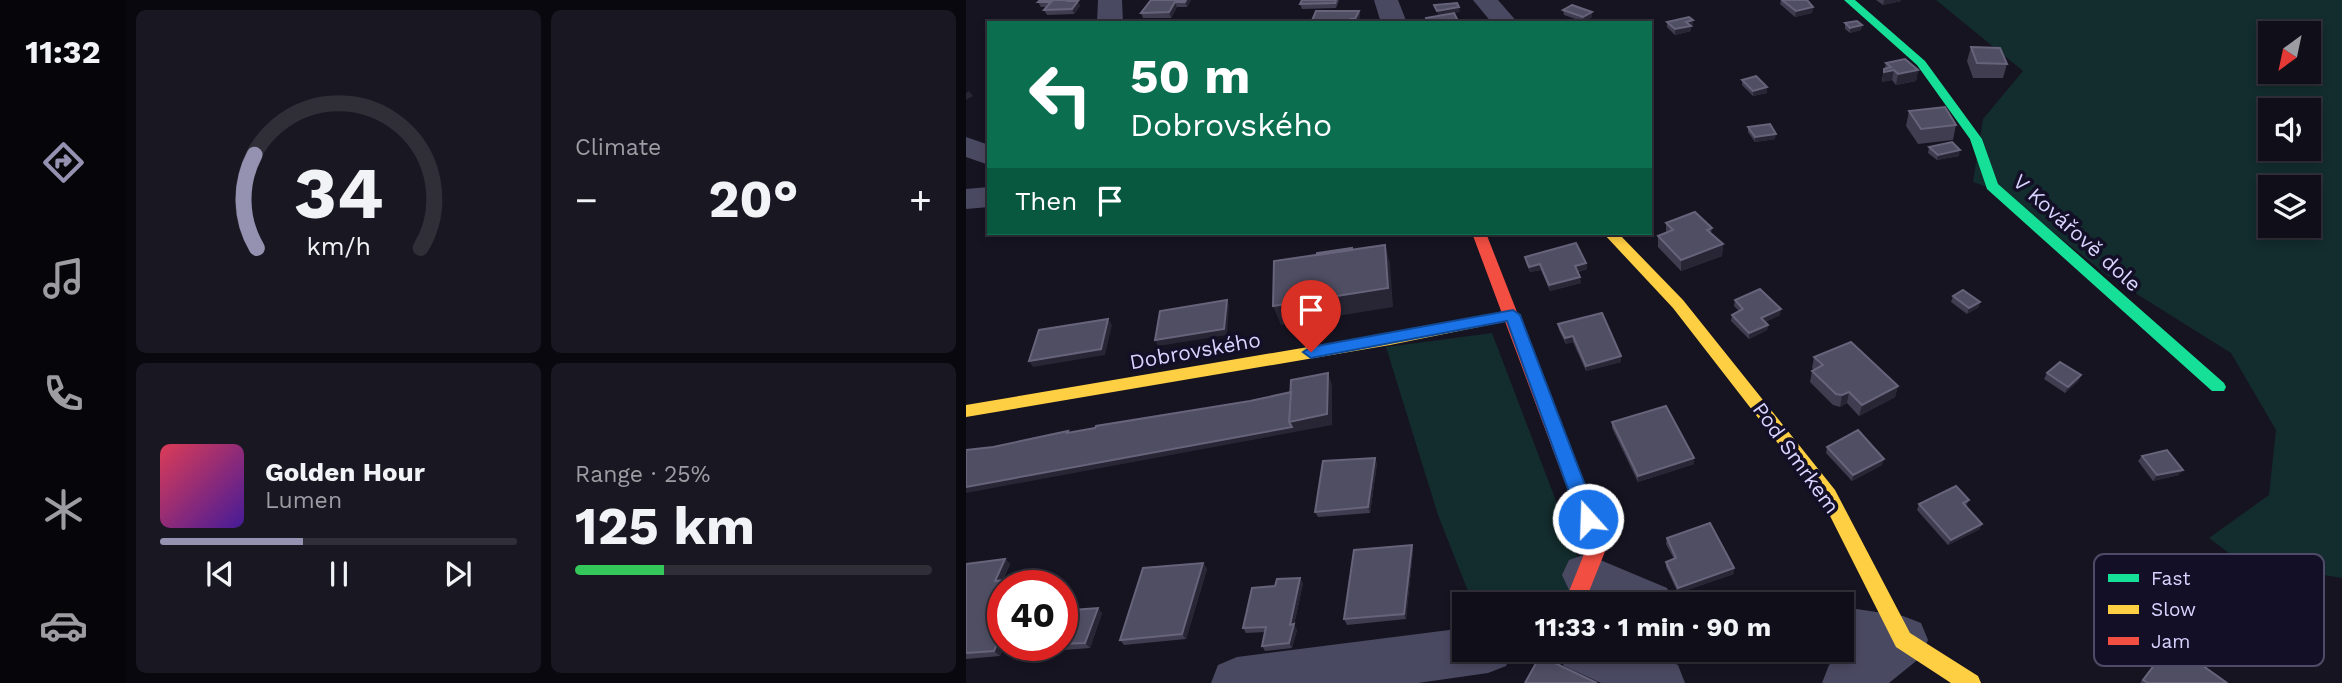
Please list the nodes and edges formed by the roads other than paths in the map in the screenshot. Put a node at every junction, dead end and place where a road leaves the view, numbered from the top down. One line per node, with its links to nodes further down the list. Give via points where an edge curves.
1 (1110, 0): 5 (street)
2 (1386, 0): 6 (street)
3 (1485, 0): 7 (street)
4 (1849, 0): 15 (street, V Kovářově dole, via 1921,63 1976,139 1992,186)
5 (1110, 21)
6 (1393, 21)
7 (1504, 21)
8 (966, 146): 9 (street)
9 (987, 155)
10 (987, 197): 11 (street)
11 (966, 199)
12 (1480, 235): 14 (street)
13 (1613, 235): 19 (street, Pod Smrkem, via 1678,304 1829,495)
14 (1513, 315): 16 (street, Dobrovského); 17 (street, via 1598,544)
15 (2218, 387)
16 (966, 411)
17 (1580, 589)
18 (1854, 632): 19 (street)
19 (1903, 640): 24 (street); 25 (street)
20 (1452, 654): 22 (street)
21 (1611, 662): 23 (street)
22 (1237, 683)
23 (1659, 683)
24 (1848, 683)
25 (1970, 683)

